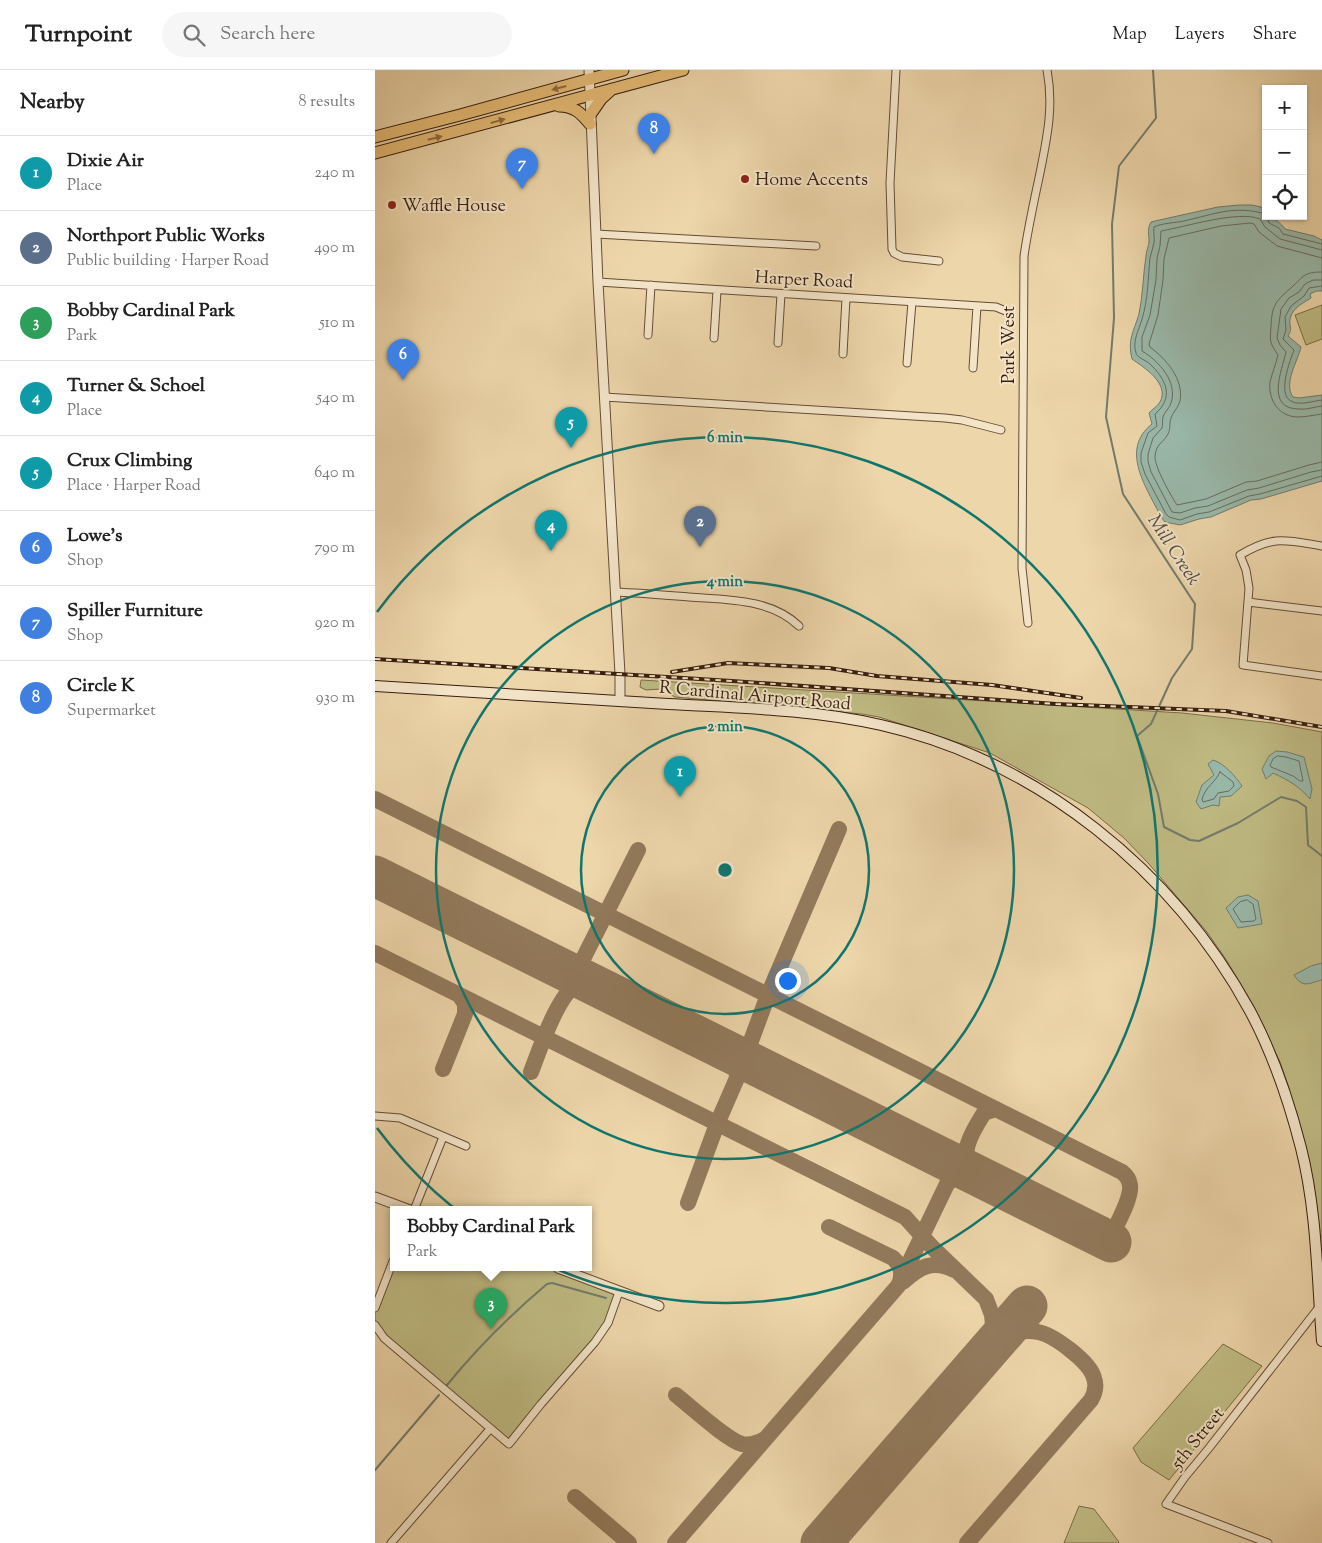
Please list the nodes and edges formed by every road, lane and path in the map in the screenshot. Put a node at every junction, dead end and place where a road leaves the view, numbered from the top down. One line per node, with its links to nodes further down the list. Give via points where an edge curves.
1 (683, 70): 6 (highway)
2 (896, 70): 14 (street, via 889,182 892,249 902,257)
3 (1047, 70): 35 (street, Park West, via 1051,95 1049,125 1028,227 1024,276 1022,568)
4 (613, 71): 5 (highway)
5 (589, 75): 7 (street); 10 (highway, one-way to 10)
6 (611, 90): 7 (highway); 9 (highway, via 601,99)
7 (589, 96): 8 (highway); 9 (street)
8 (549, 106): 9 (highway, via 574,109); 11 (highway, one-way to 8)
9 (590, 120): 12 (street)
10 (375, 137)
11 (375, 153)
12 (596, 234): 13 (street, Harper Road); 15 (street)
13 (816, 246)
14 (939, 261)
15 (598, 282): 16 (street, Harper Road); 29 (street)
16 (651, 285): 17 (street, Harper Road); 23 (street)
17 (717, 291): 18 (street, Harper Road); 24 (street)
18 (781, 294): 19 (street, Harper Road); 25 (street)
19 (846, 298): 20 (street, Harper Road); 26 (street)
20 (911, 302): 21 (street, Harper Road); 27 (street)
21 (977, 306): 22 (street, Harper Road, via 996,307); 28 (street)
22 (1008, 312)
23 (648, 336)
24 (714, 338)
25 (778, 343)
26 (843, 354)
27 (907, 363)
28 (973, 368)
29 (604, 397): 30 (street, via 945,418); 32 (street)
30 (1001, 430)
31 (1322, 546): 33 (street, via 1273,540 1240,555 1249,579)
32 (615, 592): 36 (street, via 745,602 788,616); 39 (street)
33 (1248, 602): 34 (street); 37 (street, via 1243,665)
34 (1322, 611)
35 (1028, 623)
36 (799, 626)
37 (1322, 676)
38 (375, 686): 39 (main road, R Cardinal Airport Road)
39 (620, 700): 50 (main road, R Cardinal Airport Road, via 811,713 919,735 953,747 1020,779 1052,797 1112,841 1165,892 1200,934 1250,1012 1266,1046 1302,1152)
40 (375, 1116): 41 (street, via 400,1118)
41 (443, 1137): 42 (street); 45 (street)
42 (466, 1146)
43 (375, 1197): 44 (street)
44 (399, 1206)
45 (416, 1206)
46 (390, 1269): 51 (street)
47 (566, 1271): 48 (street)
48 (619, 1292): 49 (street); 54 (street, via 607,1323 595,1342 509,1444)
49 (659, 1306)
50 (1321, 1307): 53 (main road, R Cardinal Airport Road); 56 (street, 5th Street, via 1165,1504)
51 (375, 1308)
52 (375, 1325): 54 (street, via 384,1338)
53 (1322, 1341)
54 (490, 1429): 55 (street)
55 (391, 1543)
56 (1267, 1543)

